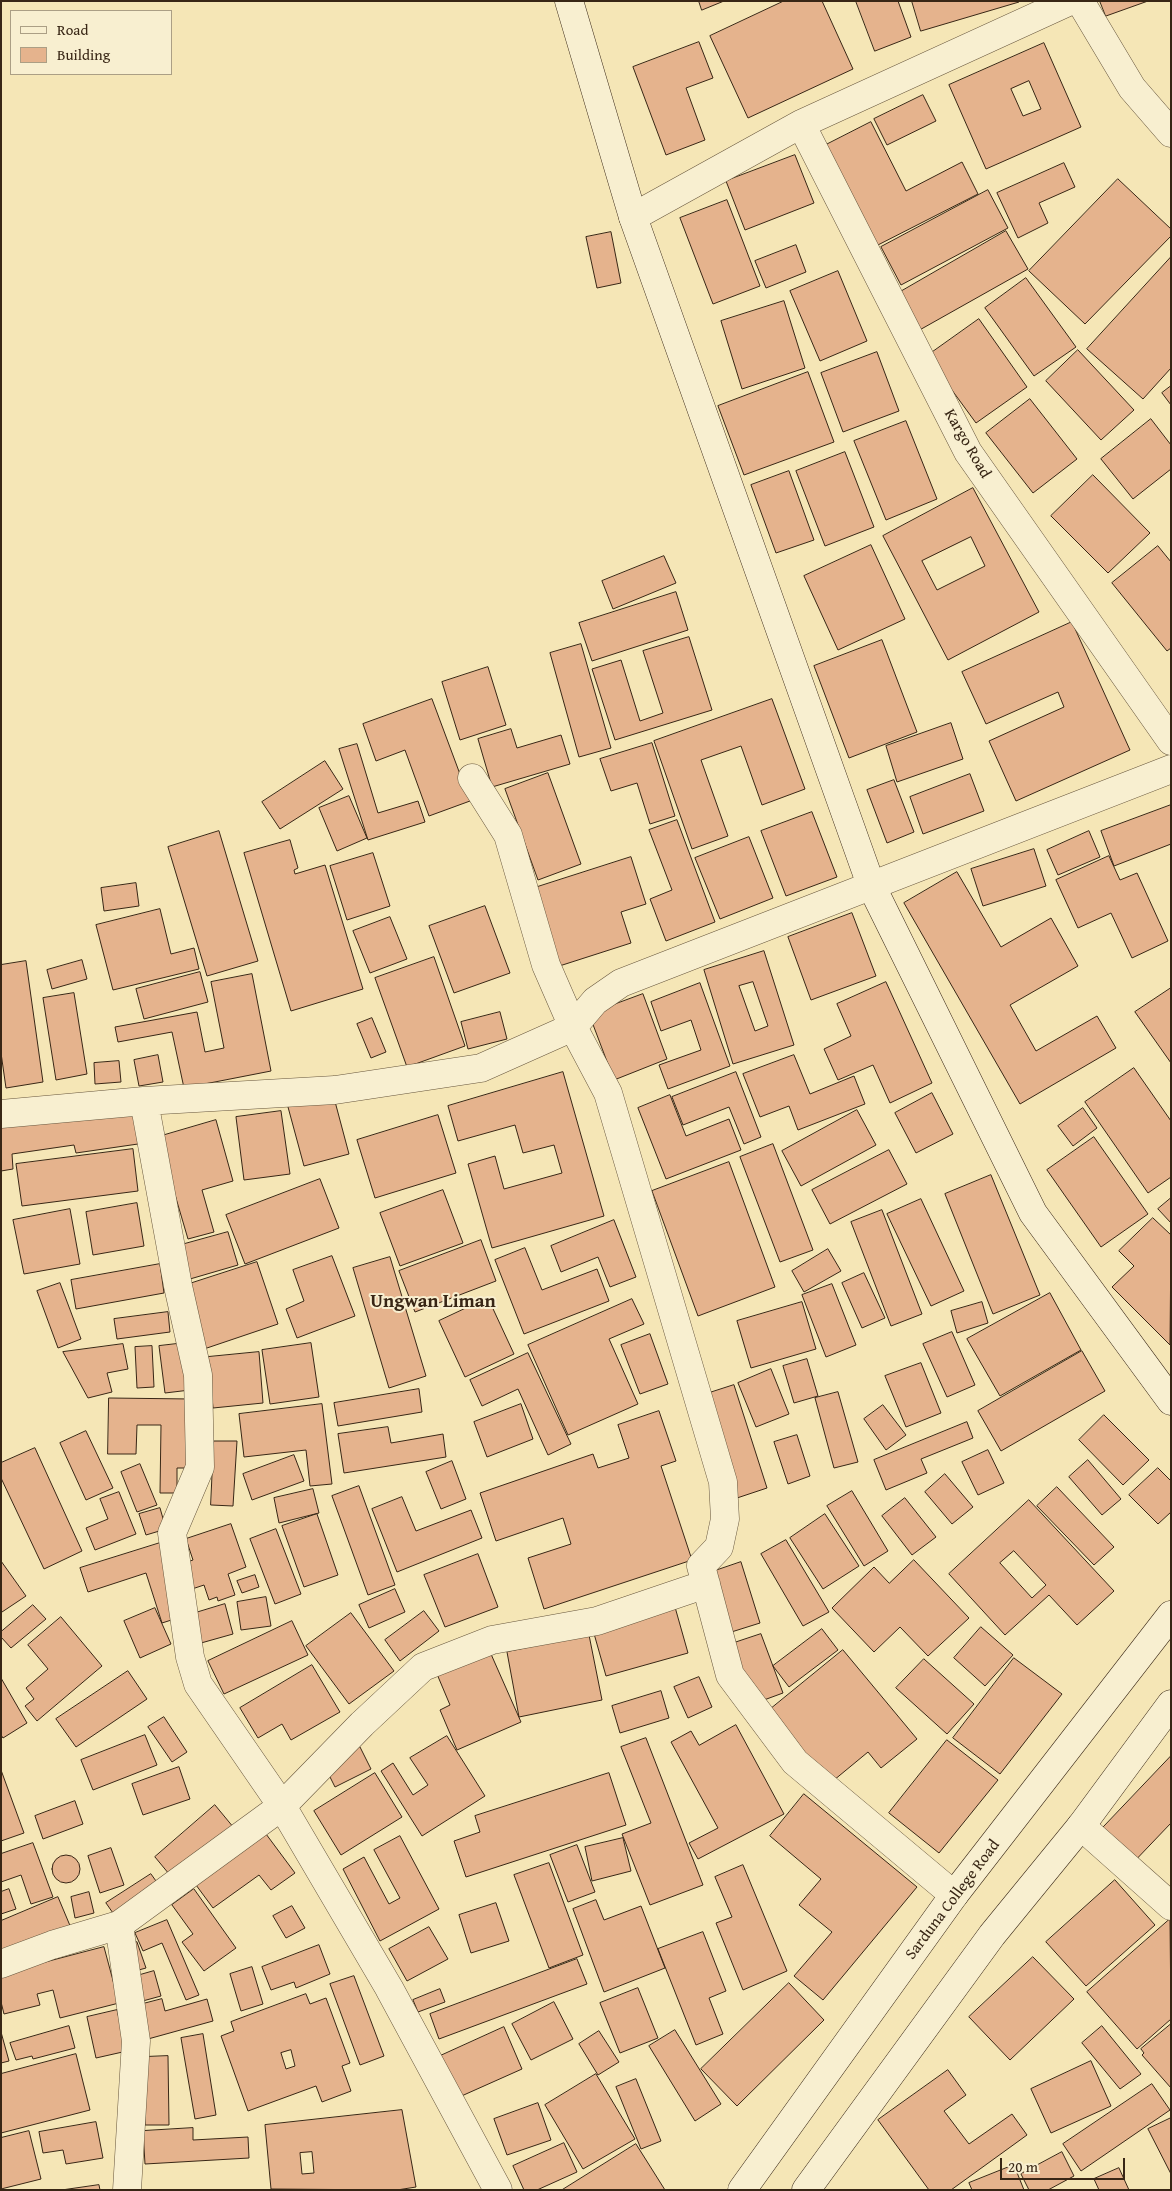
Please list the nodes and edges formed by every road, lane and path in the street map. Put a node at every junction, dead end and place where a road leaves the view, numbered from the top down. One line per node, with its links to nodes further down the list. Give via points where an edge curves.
1 (569, 1): 6 (street)
2 (1070, 1): 4 (street)
3 (1080, 1): 5 (street, via 1132,88)
4 (801, 124): 6 (street); 7 (street, Kargo Road, via 968,452)
5 (1171, 133)
6 (634, 217): 10 (street)
7 (1171, 741)
8 (1171, 769): 10 (street)
9 (472, 778): 11 (street, via 508,835 546,965)
10 (871, 885): 11 (street, via 621,983 595,1001); 14 (street, via 1033,1213)
11 (572, 1027): 12 (street, via 481,1068 335,1090); 15 (street, via 608,1093 723,1482 725,1519 719,1547 700,1566)
12 (144, 1101): 13 (street); 18 (street, via 198,1375 200,1467 172,1533 190,1656 198,1684)
13 (1, 1114)
14 (1171, 1401)
15 (706, 1584): 18 (street, via 597,1621 492,1640 423,1667); 20 (street, via 730,1675 795,1762)
16 (1171, 1615): 20 (street, Sarduna College Road)
17 (1171, 1704): 19 (street)
18 (282, 1806): 22 (street); 26 (street, via 389,1988)
19 (1081, 1826): 21 (street); 24 (street, via 992,1934)
20 (954, 1895): 27 (street, Sarduna College Road)
21 (1171, 1906)
22 (119, 1925): 23 (street); 25 (street, via 136,2041)
23 (1, 1964)
24 (814, 2186)
25 (127, 2190)
26 (498, 2190)
27 (742, 2190)

